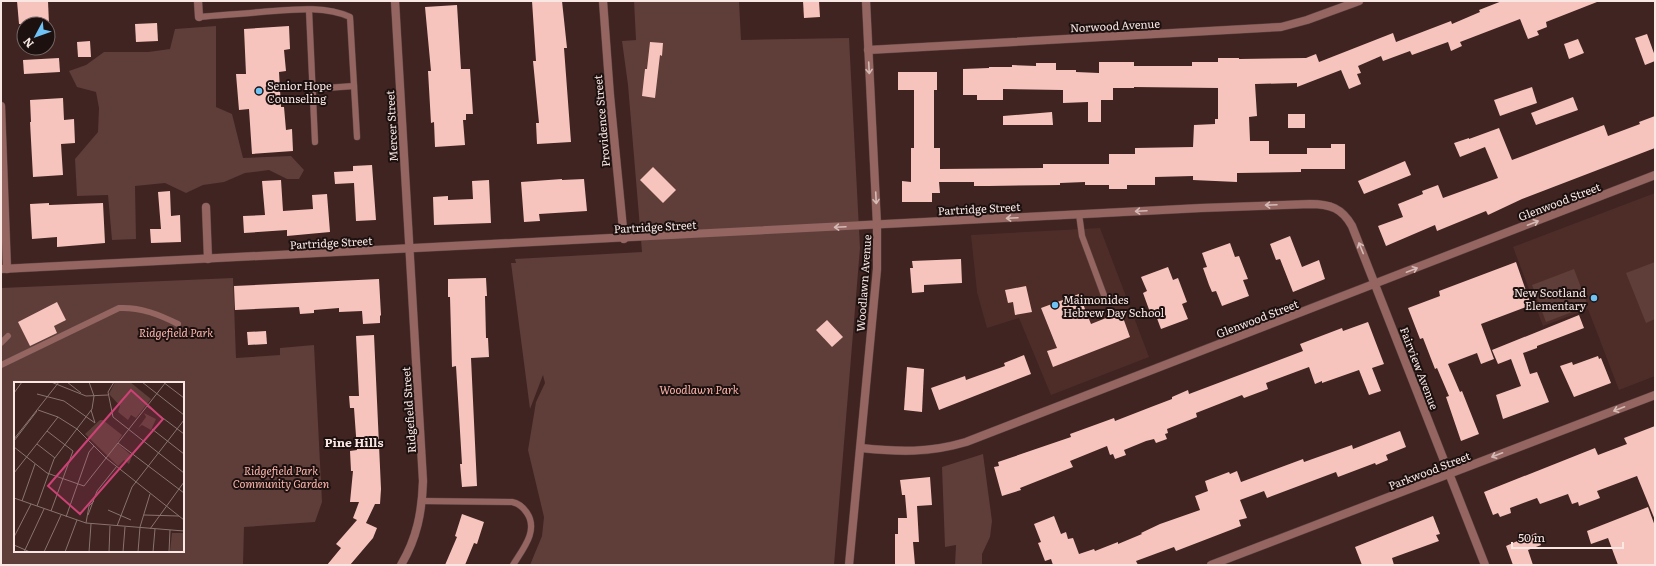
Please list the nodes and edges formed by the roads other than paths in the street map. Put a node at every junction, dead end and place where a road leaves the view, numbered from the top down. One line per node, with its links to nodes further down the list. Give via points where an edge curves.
1 (198, 1): 7 (street)
2 (395, 1): 20 (street, Mercer Street)
3 (603, 1): 19 (street, Providence Street)
4 (866, 1): 8 (street, Woodlawn Avenue)
5 (1359, 1): 8 (street, Norwood Avenue, via 1281,27)
6 (309, 10): 7 (lane); 9 (lane, via 342,13 350,17); 10 (lane)
7 (199, 17)
8 (868, 50): 18 (street, Woodlawn Avenue, one-way to 18)
9 (354, 86): 10 (lane); 12 (lane)
10 (312, 89): 13 (lane)
11 (1, 106): 22 (street)
12 (357, 137)
13 (315, 142)
14 (1655, 175): 23 (street, Glenwood Street, one-way to 14)
15 (1310, 204): 17 (street, Partridge Street, one-way to 17); 23 (street, Fairview Avenue, one-way to 15, via 1347,217 1330,205)
16 (206, 208): 21 (street)
17 (1079, 214): 18 (street, Partridge Street, one-way to 18); 24 (lane, via 1082,236)
18 (877, 225): 19 (street, Partridge Street, one-way to 19); 30 (street, Woodlawn Avenue, via 877,269)
19 (624, 239): 20 (street, Partridge Street)
20 (408, 249): 21 (street, Partridge Street); 32 (street, Ridgefield Street, via 423,462)
21 (208, 259): 22 (street, Partridge Street)
22 (4, 269)
23 (1376, 284): 30 (street, Glenwood Street, via 966,442 919,451); 31 (street, Fairview Avenue)
24 (1105, 298)
25 (178, 324): 28 (lane, via 155,313 119,308)
26 (8, 336): 27 (lane)
27 (1, 343)
28 (1, 365)
29 (1655, 395): 31 (street, Parkwood Street, one-way to 31)
30 (861, 448): 35 (street, Woodlawn Avenue)
31 (1449, 474): 36 (street, Parkwood Street); 37 (street, Fairview Avenue)
32 (422, 501): 33 (street, Ridgefield Street, via 413,541); 34 (lane, via 512,502 521,506 529,516 532,530)
33 (401, 565)
34 (513, 565)
35 (849, 565)
36 (1211, 565)
37 (1484, 565)

